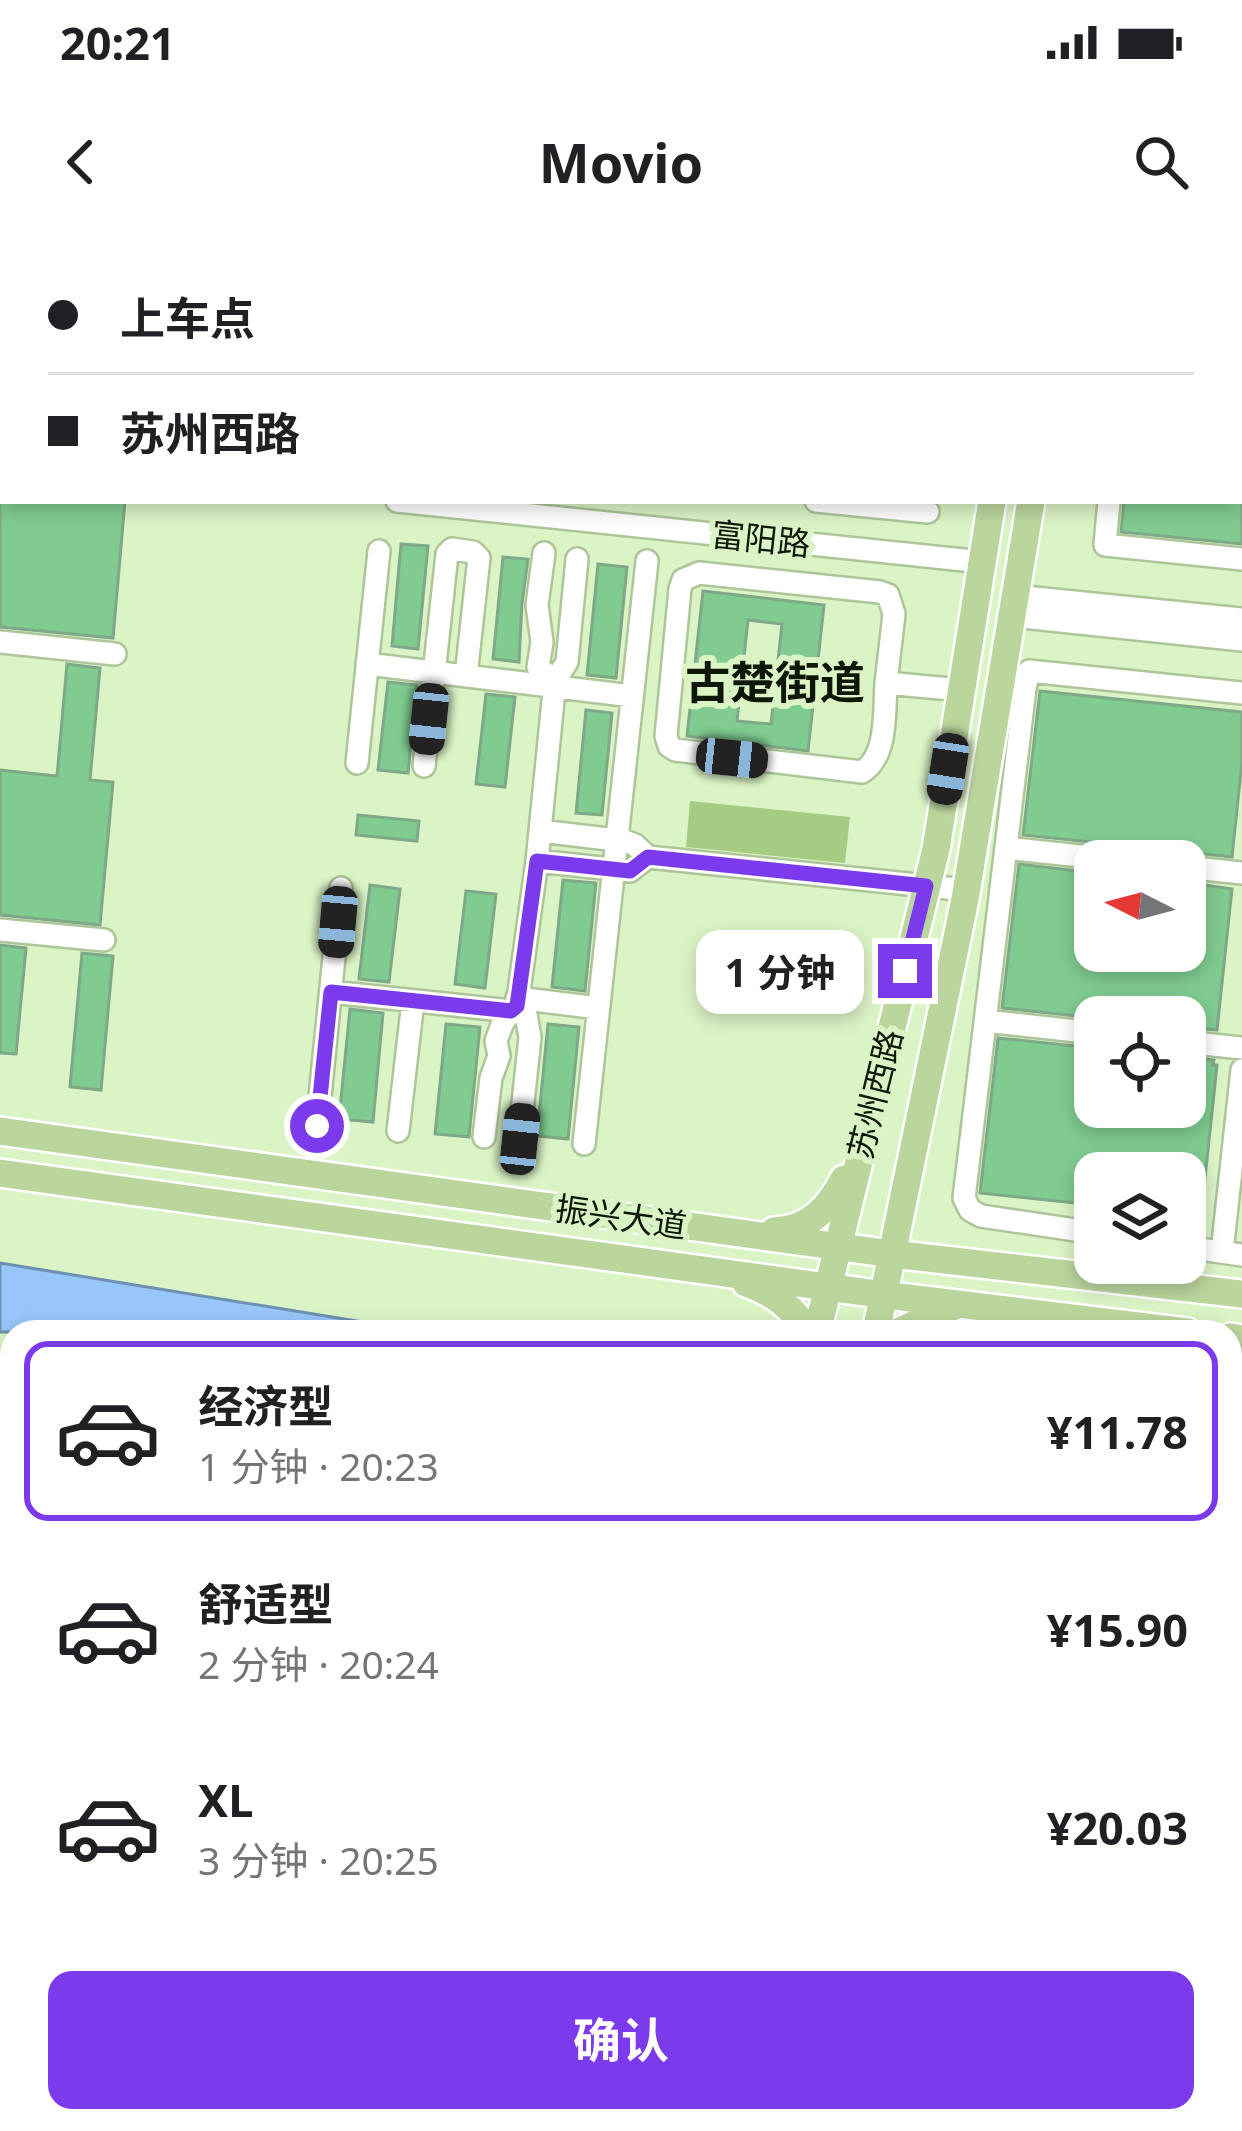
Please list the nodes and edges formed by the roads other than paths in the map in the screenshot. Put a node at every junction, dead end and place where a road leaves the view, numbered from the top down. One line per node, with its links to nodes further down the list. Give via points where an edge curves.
1 (426, 504): 12 (street, 富阳路)
2 (847, 504): 6 (street)
3 (992, 504): 12 (main road, 苏州西路)
4 (1031, 504): 13 (main road, 苏州西路)
5 (1109, 504): 10 (street, via 1105,544)
6 (928, 512)
7 (380, 551): 18 (street)
8 (544, 553): 21 (street, via 538,667)
9 (577, 559): 21 (street, via 567,662)
10 (1242, 559)
11 (647, 560): 25 (street)
12 (982, 562): 23 (main road, 苏州西路)
13 (1014, 606): 14 (street); 15 (street); 39 (main road, 苏州西路)
14 (1242, 619)
15 (1242, 640)
16 (0, 642): 17 (street)
17 (115, 654)
18 (368, 664): 19 (street); 26 (street)
19 (434, 672): 20 (street); 20 (street, via 447,554 464,549 479,557); 27 (street)
20 (466, 676): 21 (street)
21 (554, 683): 25 (street); 28 (street)
22 (886, 683): 22 (street, via 894,614 888,596 699,572 683,580 666,736 675,750 862,772 879,751); 23 (street)
23 (961, 690): 37 (main road, 苏州西路)
24 (1242, 693): 30 (street, via 1029,671)
25 (632, 695): 29 (street)
26 (357, 764)
27 (424, 766)
28 (540, 831): 29 (street); 33 (street)
29 (616, 840): 32 (street); 35 (street)
30 (1006, 848): 31 (street); 46 (street)
31 (1074, 855)
32 (648, 857): 35 (street, via 630,871); 37 (street)
33 (537, 861): 35 (street); 44 (street)
34 (1206, 869): 36 (street)
35 (613, 871): 45 (street)
36 (1242, 873)
37 (926, 886): 39 (street); 56 (main road, 苏州西路)
38 (341, 888): 42 (street)
39 (967, 890): 60 (main road, 苏州西路)
40 (0, 930): 41 (street)
41 (104, 940)
42 (331, 992): 43 (street); 51 (street)
43 (413, 1001): 44 (street); 52 (street)
44 (515, 1005): 45 (street); 54 (street, via 496,1041); 55 (street, via 525,1010 530,1037)
45 (598, 1008): 57 (street)
46 (985, 1022): 47 (street); 62 (street, via 964,1198 981,1216)
47 (1074, 1031)
48 (1206, 1044): 49 (street)
49 (1242, 1048)
50 (1242, 1070): 65 (street)
51 (317, 1126)
52 (398, 1130)
53 (0, 1131): 61 (main road, 振兴大道)
54 (484, 1137)
55 (520, 1139)
56 (863, 1143): 59 (main road, 苏州西路); 63 (main road, via 832,1202 815,1217 788,1231)
57 (584, 1144)
58 (0, 1173): 68 (main road, 振兴大道)
59 (854, 1180): 60 (main road); 64 (main road, 苏州西路)
60 (903, 1195): 66 (main road, 苏州西路); 67 (main road, via 915,1232)
61 (662, 1222): 63 (main road, 振兴大道); 68 (street)
62 (1074, 1230)
63 (734, 1232): 64 (main road, 振兴大道)
64 (837, 1246): 66 (main road, 振兴大道); 71 (main road, 苏州西路)
65 (1232, 1253)
66 (892, 1254): 67 (main road, 振兴大道); 72 (main road, 苏州西路)
67 (953, 1261): 70 (main road, 振兴大道)
68 (656, 1263): 69 (main road, 振兴大道)
69 (707, 1270): 71 (main road, 振兴大道); 76 (main road, via 767,1290)
70 (1054, 1273): 73 (main road, 振兴大道); 75 (street)
71 (828, 1286): 72 (main road, 振兴大道); 77 (main road, 苏州西路)
72 (884, 1294): 74 (main road, 振兴大道); 78 (main road, 苏州西路)
73 (1242, 1294)
74 (960, 1304): 75 (main road, 振兴大道); 79 (main road)
75 (1048, 1315): 80 (main road, 振兴大道)
76 (799, 1320)
77 (821, 1320)
78 (879, 1320)
79 (919, 1320)
80 (1089, 1320)

